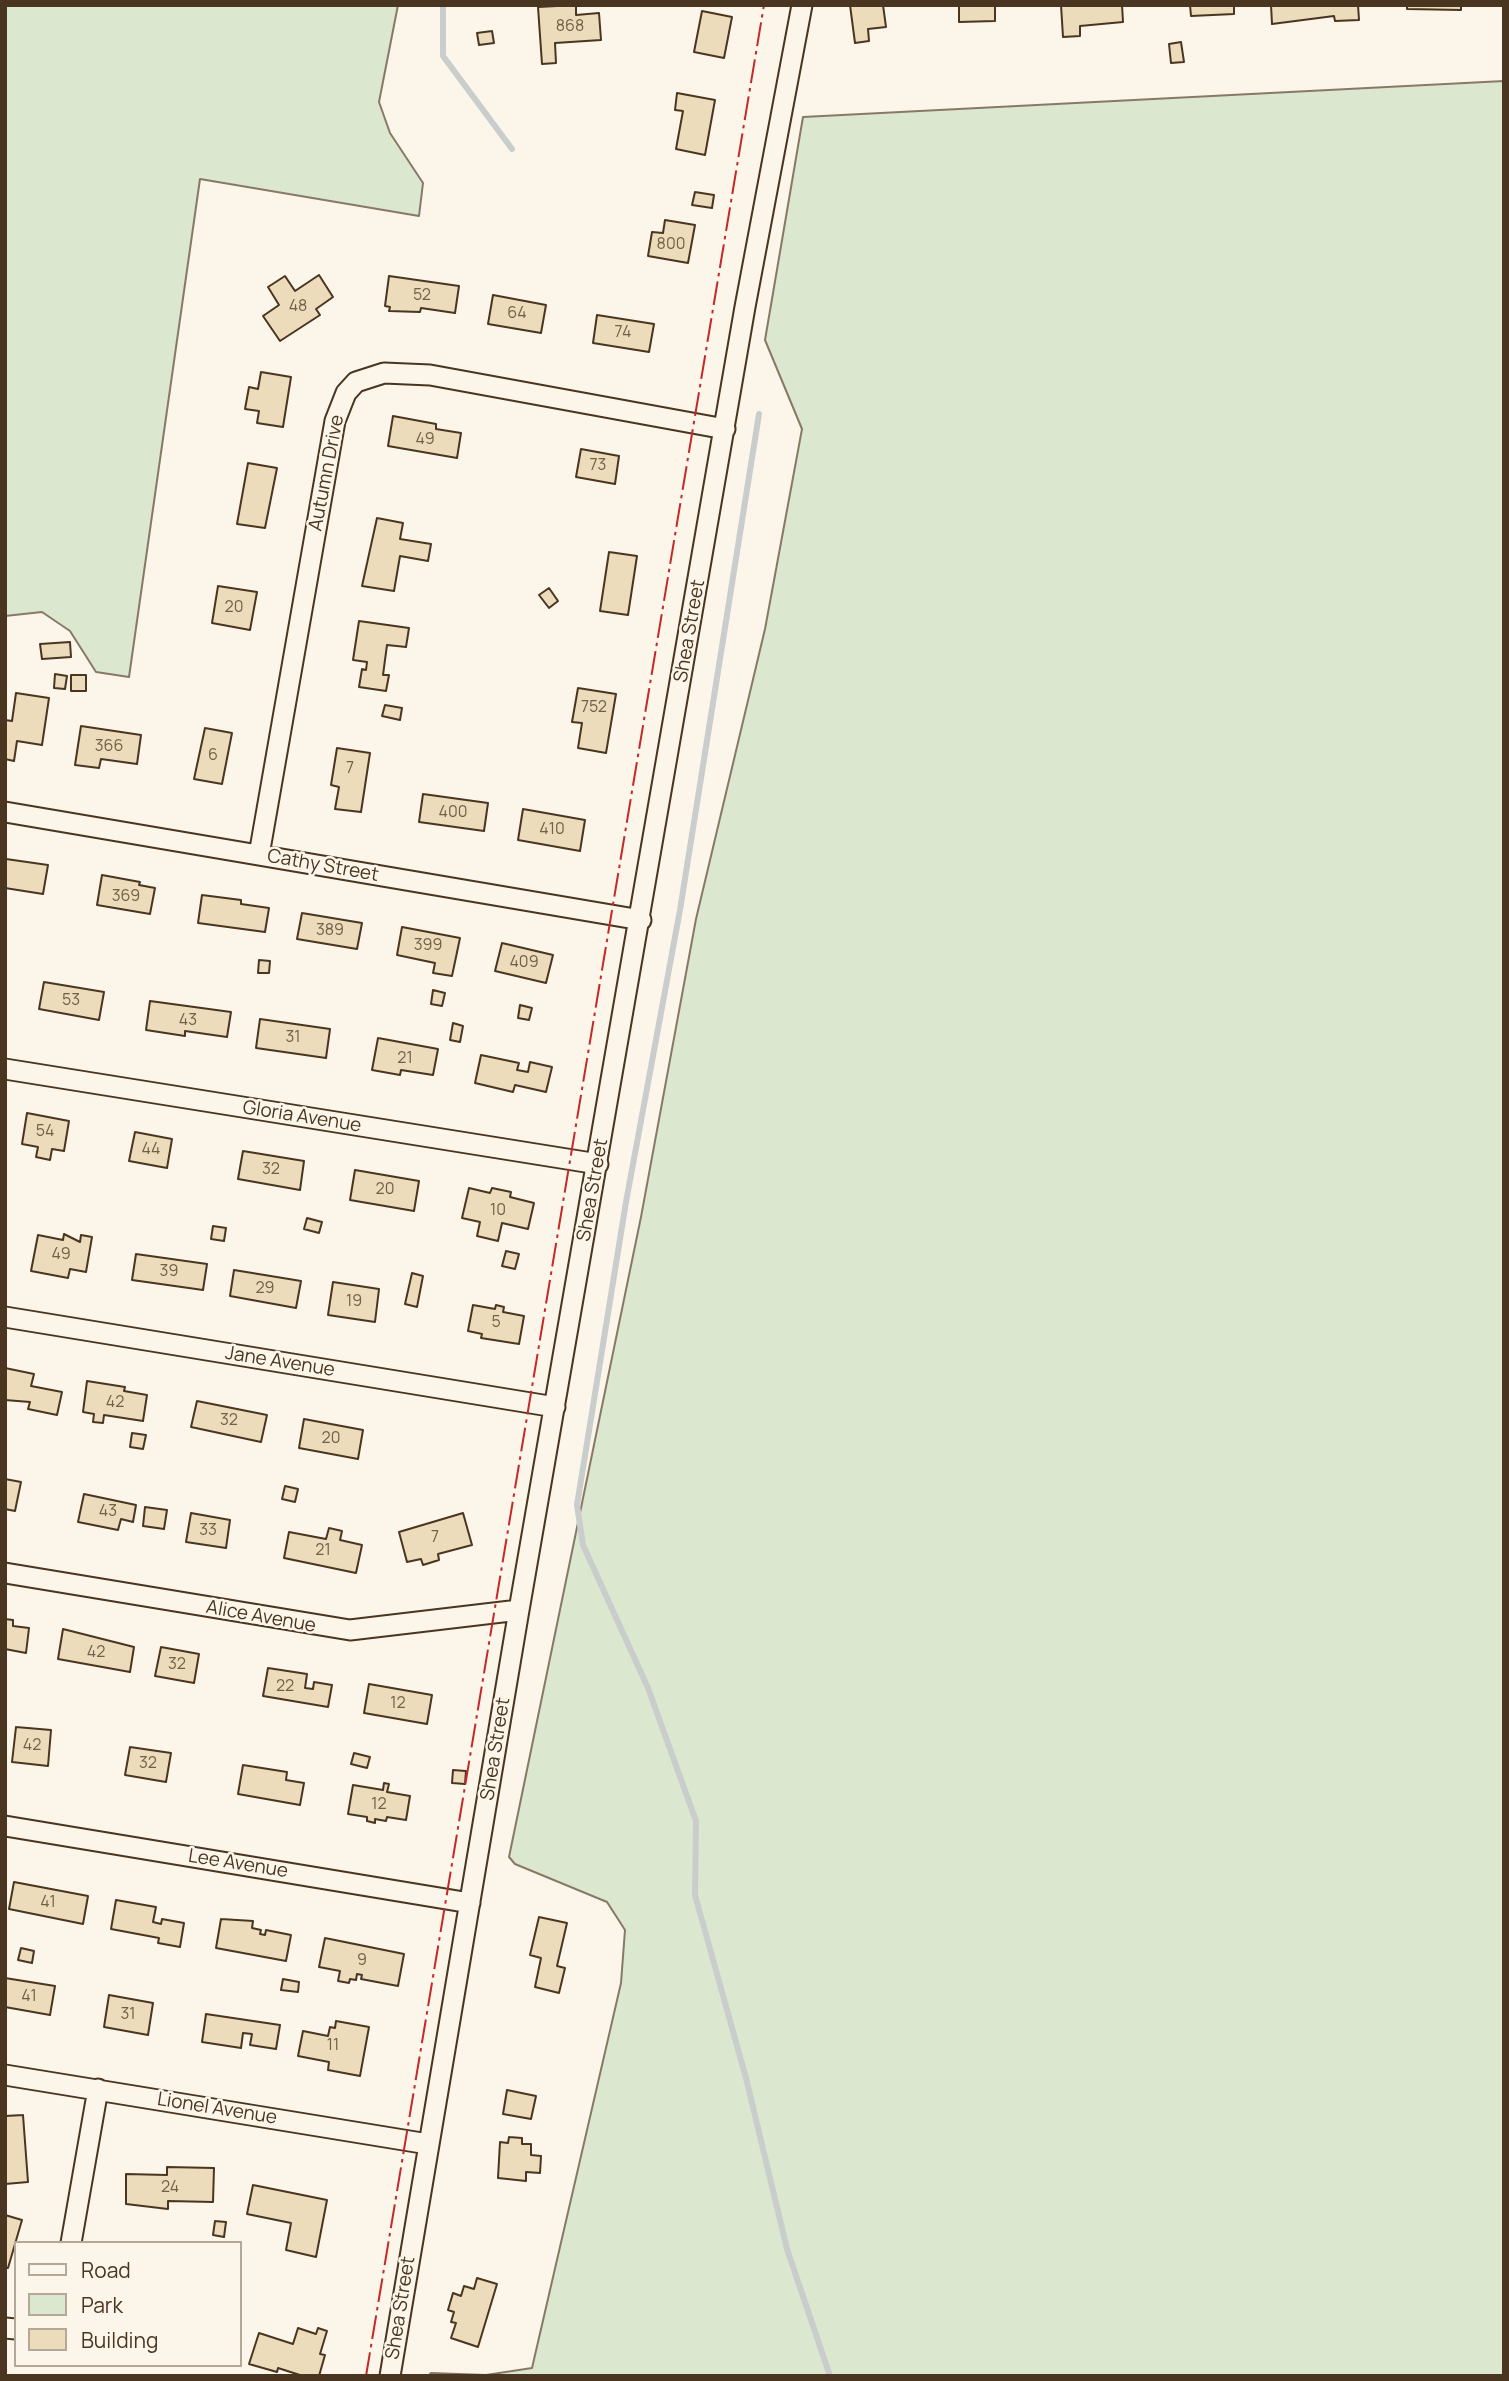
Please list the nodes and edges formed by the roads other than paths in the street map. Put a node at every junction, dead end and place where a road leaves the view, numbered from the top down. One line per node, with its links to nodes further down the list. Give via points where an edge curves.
1 (802, 5): 2 (street, Shea Street)
2 (724, 429): 4 (street, Autumn Drive, via 430,375 384,373 356,382 346,393 335,421); 5 (street, Shea Street)
3 (5, 812): 4 (street, Cathy Street)
4 (259, 855): 5 (street, Cathy Street)
5 (641, 920): 7 (street, Shea Street)
6 (5, 1069): 7 (street, Gloria Avenue)
7 (598, 1164): 9 (street, Shea Street)
8 (5, 1317): 9 (street, Jane Avenue)
9 (555, 1407): 11 (street, Shea Street)
10 (5, 1573): 11 (street, Alice Avenue, via 350,1630)
11 (519, 1610): 13 (street, Shea Street)
12 (5, 1826): 13 (street, Lee Avenue)
13 (470, 1903): 16 (street, Shea Street)
14 (5, 2075): 15 (street, Lionel Avenue)
15 (98, 2090): 16 (street, Lionel Avenue); 17 (street)
16 (428, 2144): 18 (street, Shea Street)
17 (71, 2241)
18 (390, 2376)

